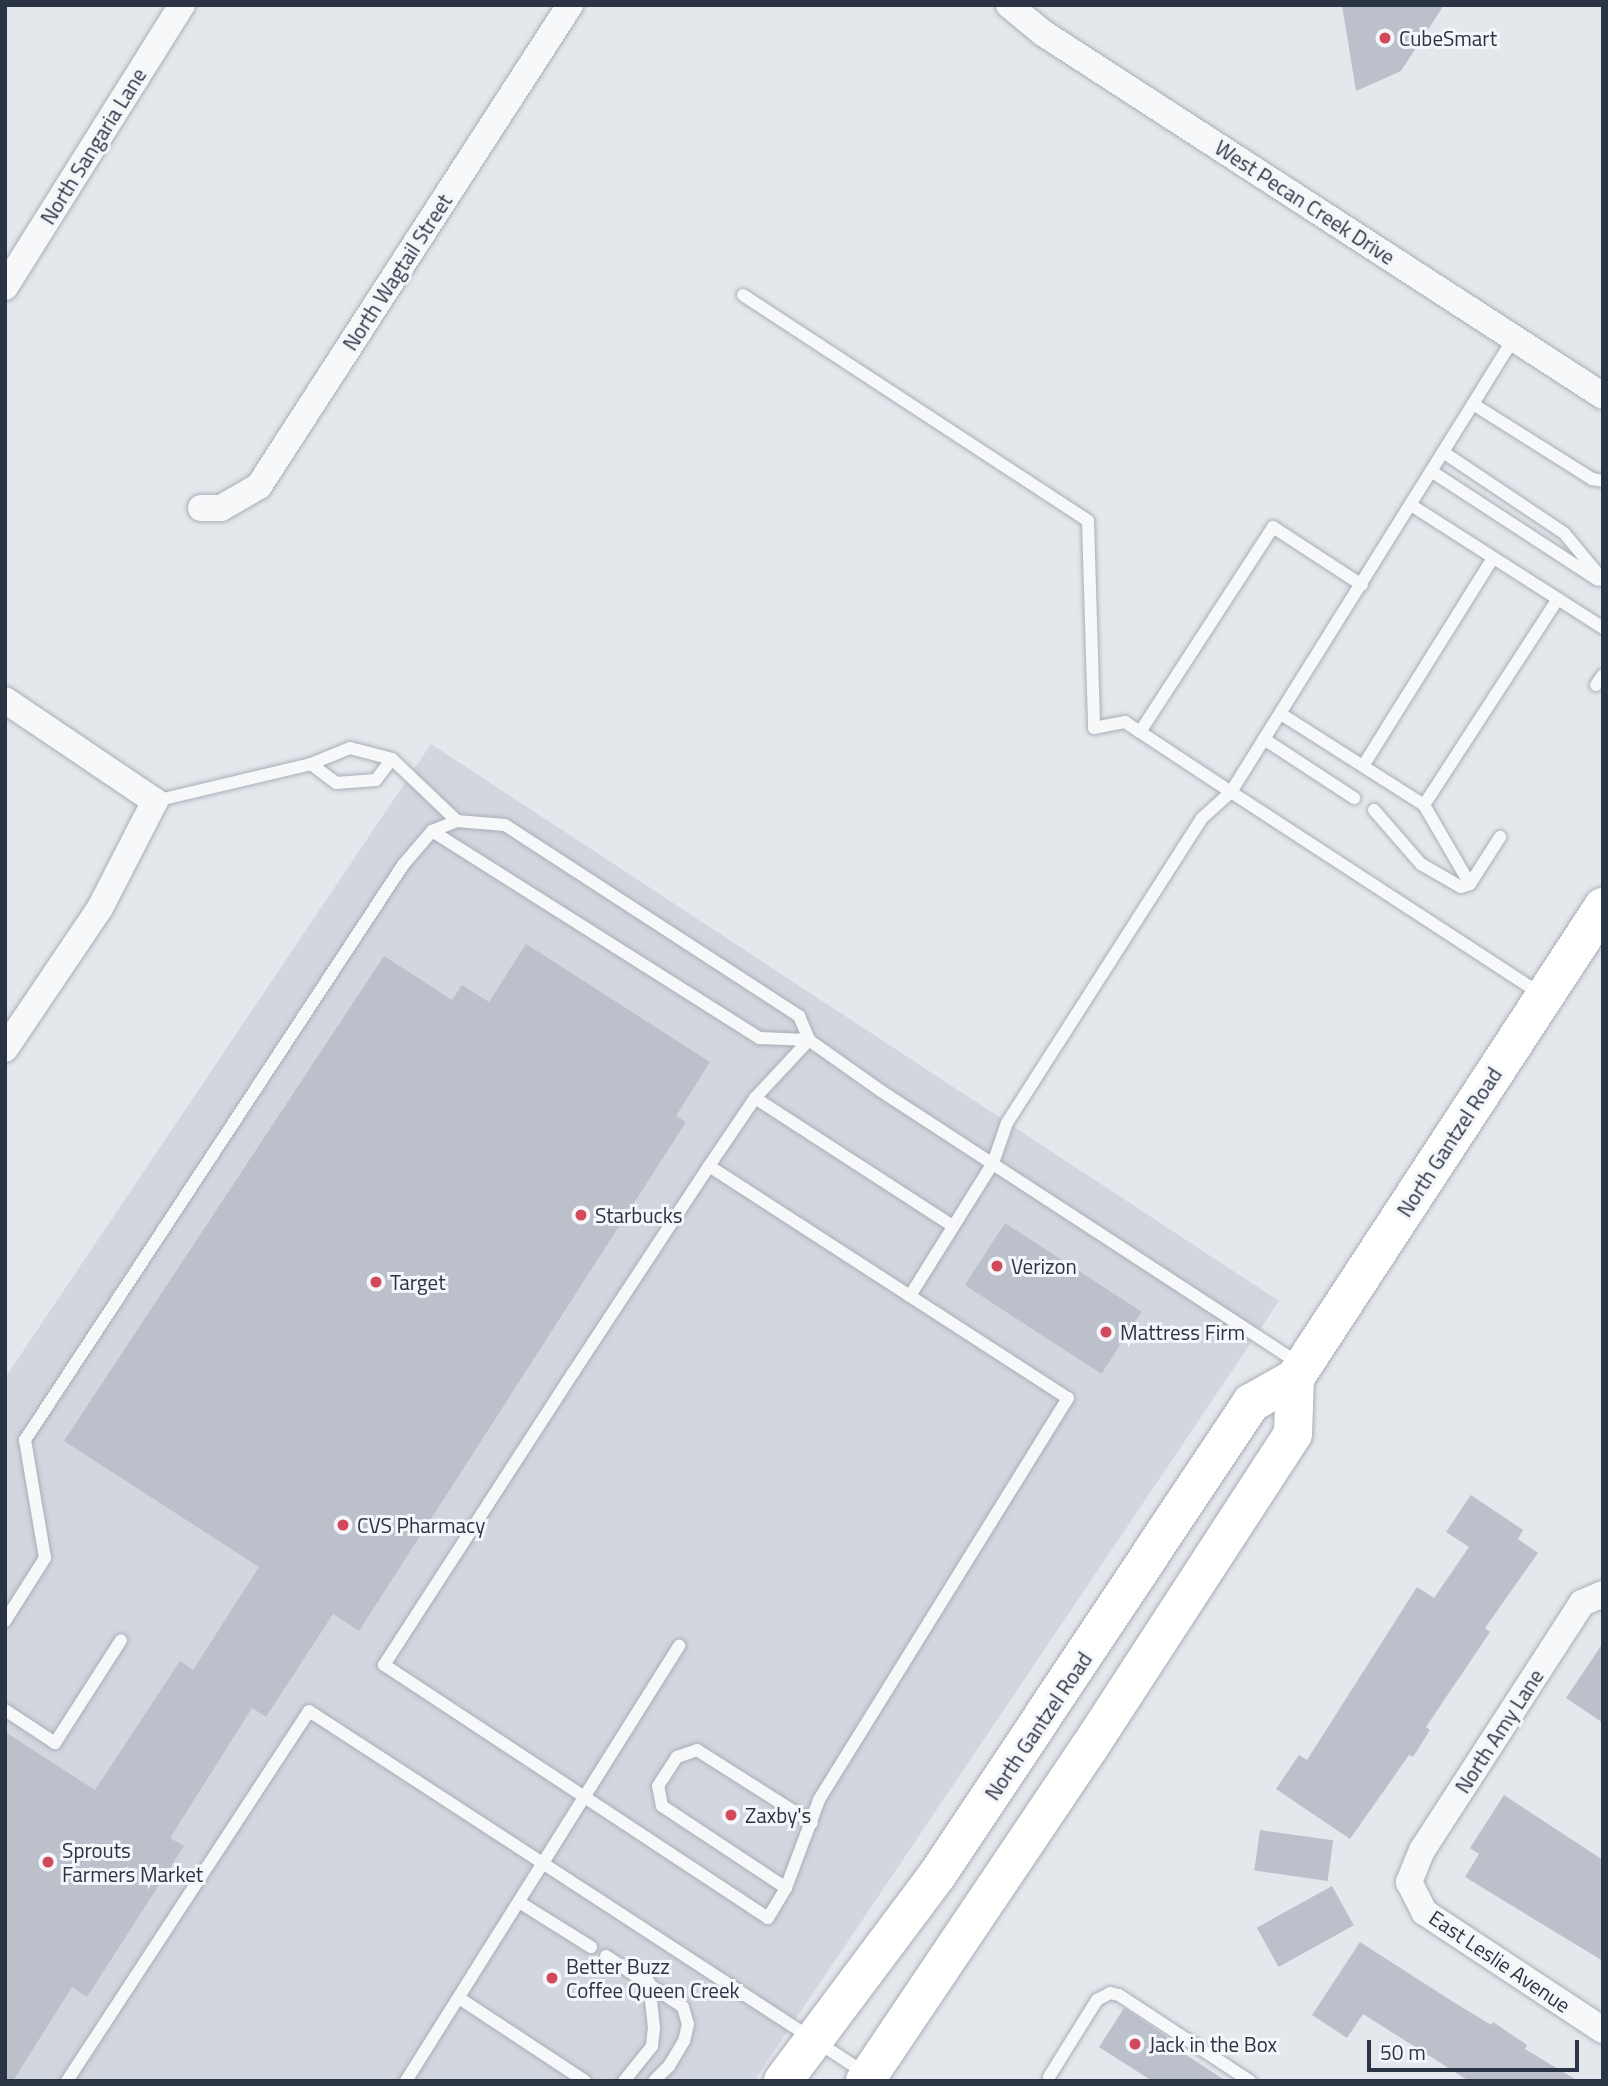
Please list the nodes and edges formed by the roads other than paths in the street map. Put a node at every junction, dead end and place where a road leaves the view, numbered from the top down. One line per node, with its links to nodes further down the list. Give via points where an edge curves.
1 (182, 5): 4 (street, North Sangaria Lane)
2 (570, 5): 13 (street, North Wagtail Street, via 259,486 220,508)
3 (1009, 5): 6 (street, West Pecan Creek Drive, via 1043,33)
4 (5, 287)
5 (743, 295): 21 (lane, via 1088,521 1094,728 1125,722)
6 (1514, 338): 7 (street, West Pecan Creek Drive); 8 (lane)
7 (1603, 396)
8 (1473, 404): 9 (lane); 11 (lane, via 1592,479)
9 (1443, 452): 10 (lane); 15 (lane, via 1564,533)
10 (1431, 471): 12 (lane); 15 (lane)
11 (1603, 481)
12 (1411, 505): 14 (lane); 16 (lane)
13 (201, 508)
14 (1493, 558): 17 (lane); 25 (lane)
15 (1603, 582)
16 (1362, 585): 20 (lane); 21 (lane, via 1273,527)
17 (1558, 600): 18 (lane); 29 (lane)
18 (1603, 628)
19 (5, 700): 28 (street)
20 (1281, 714): 22 (lane); 25 (lane)
21 (1140, 732): 26 (lane)
22 (1264, 739): 26 (lane); 27 (lane)
23 (392, 759): 24 (lane, via 350,748); 24 (lane, via 376,780 336,783); 31 (lane)
24 (311, 764): 28 (lane)
25 (1363, 766): 29 (lane)
26 (1231, 792): 36 (lane); 40 (lane, via 1202,818 1007,1123)
27 (1354, 798)
28 (155, 801): 38 (street, via 100,908)
29 (1424, 805): 34 (lane)
30 (1374, 810): 34 (lane, via 1421,864 1461,887)
31 (457, 821): 32 (lane); 37 (lane, via 505,825 799,1016)
32 (432, 831): 37 (lane, via 760,1038); 46 (lane, via 403,865 24,1440 45,1558)
33 (1500, 837): 34 (lane)
34 (1470, 884)
35 (1603, 907): 36 (main road, North Gantzel Road)
36 (1544, 996): 44 (main road, North Gantzel Road)
37 (809, 1040): 39 (lane); 40 (lane)
38 (5, 1049)
39 (755, 1098): 41 (lane); 42 (lane)
40 (993, 1163): 42 (lane); 44 (lane)
41 (709, 1166): 43 (lane); 50 (lane, via 384,1665)
42 (953, 1226): 43 (lane)
43 (910, 1296): 51 (lane, via 1069,1398 819,1800)
44 (1298, 1372): 61 (main road, North Gantzel Road, via 1251,1403 938,1874); 63 (main road, via 1293,1434)
45 (1603, 1594): 53 (street, North Amy Lane, via 1582,1603 1422,1850)
46 (5, 1621)
47 (121, 1640): 49 (lane, via 55,1743)
48 (679, 1647): 50 (lane)
49 (5, 1710)
50 (585, 1799): 52 (lane); 54 (lane, via 768,1918)
51 (812, 1824): 54 (lane); 54 (lane, via 697,1750 677,1757 658,1786 662,1807)
52 (544, 1864): 55 (lane); 61 (lane); 64 (lane, via 309,1711)
53 (1409, 1882): 60 (street, East Leslie Avenue, via 1424,1912)
54 (786, 1888)
55 (519, 1902): 56 (lane); 59 (lane)
56 (591, 1947)
57 (606, 1956): 58 (lane)
58 (649, 1982): 67 (lane, via 652,2046); 68 (lane, via 683,2007 688,2024 684,2041)
59 (459, 1998): 65 (lane); 66 (lane)
60 (1603, 2030)
61 (814, 2038): 63 (lane); 69 (main road, North Gantzel Road)
62 (1049, 2077): 70 (lane, via 1097,2000 1110,1993)
63 (870, 2079)
64 (67, 2081)
65 (406, 2081)
66 (584, 2081)
67 (624, 2081)
68 (654, 2081)
69 (783, 2081)
70 (1251, 2081)

